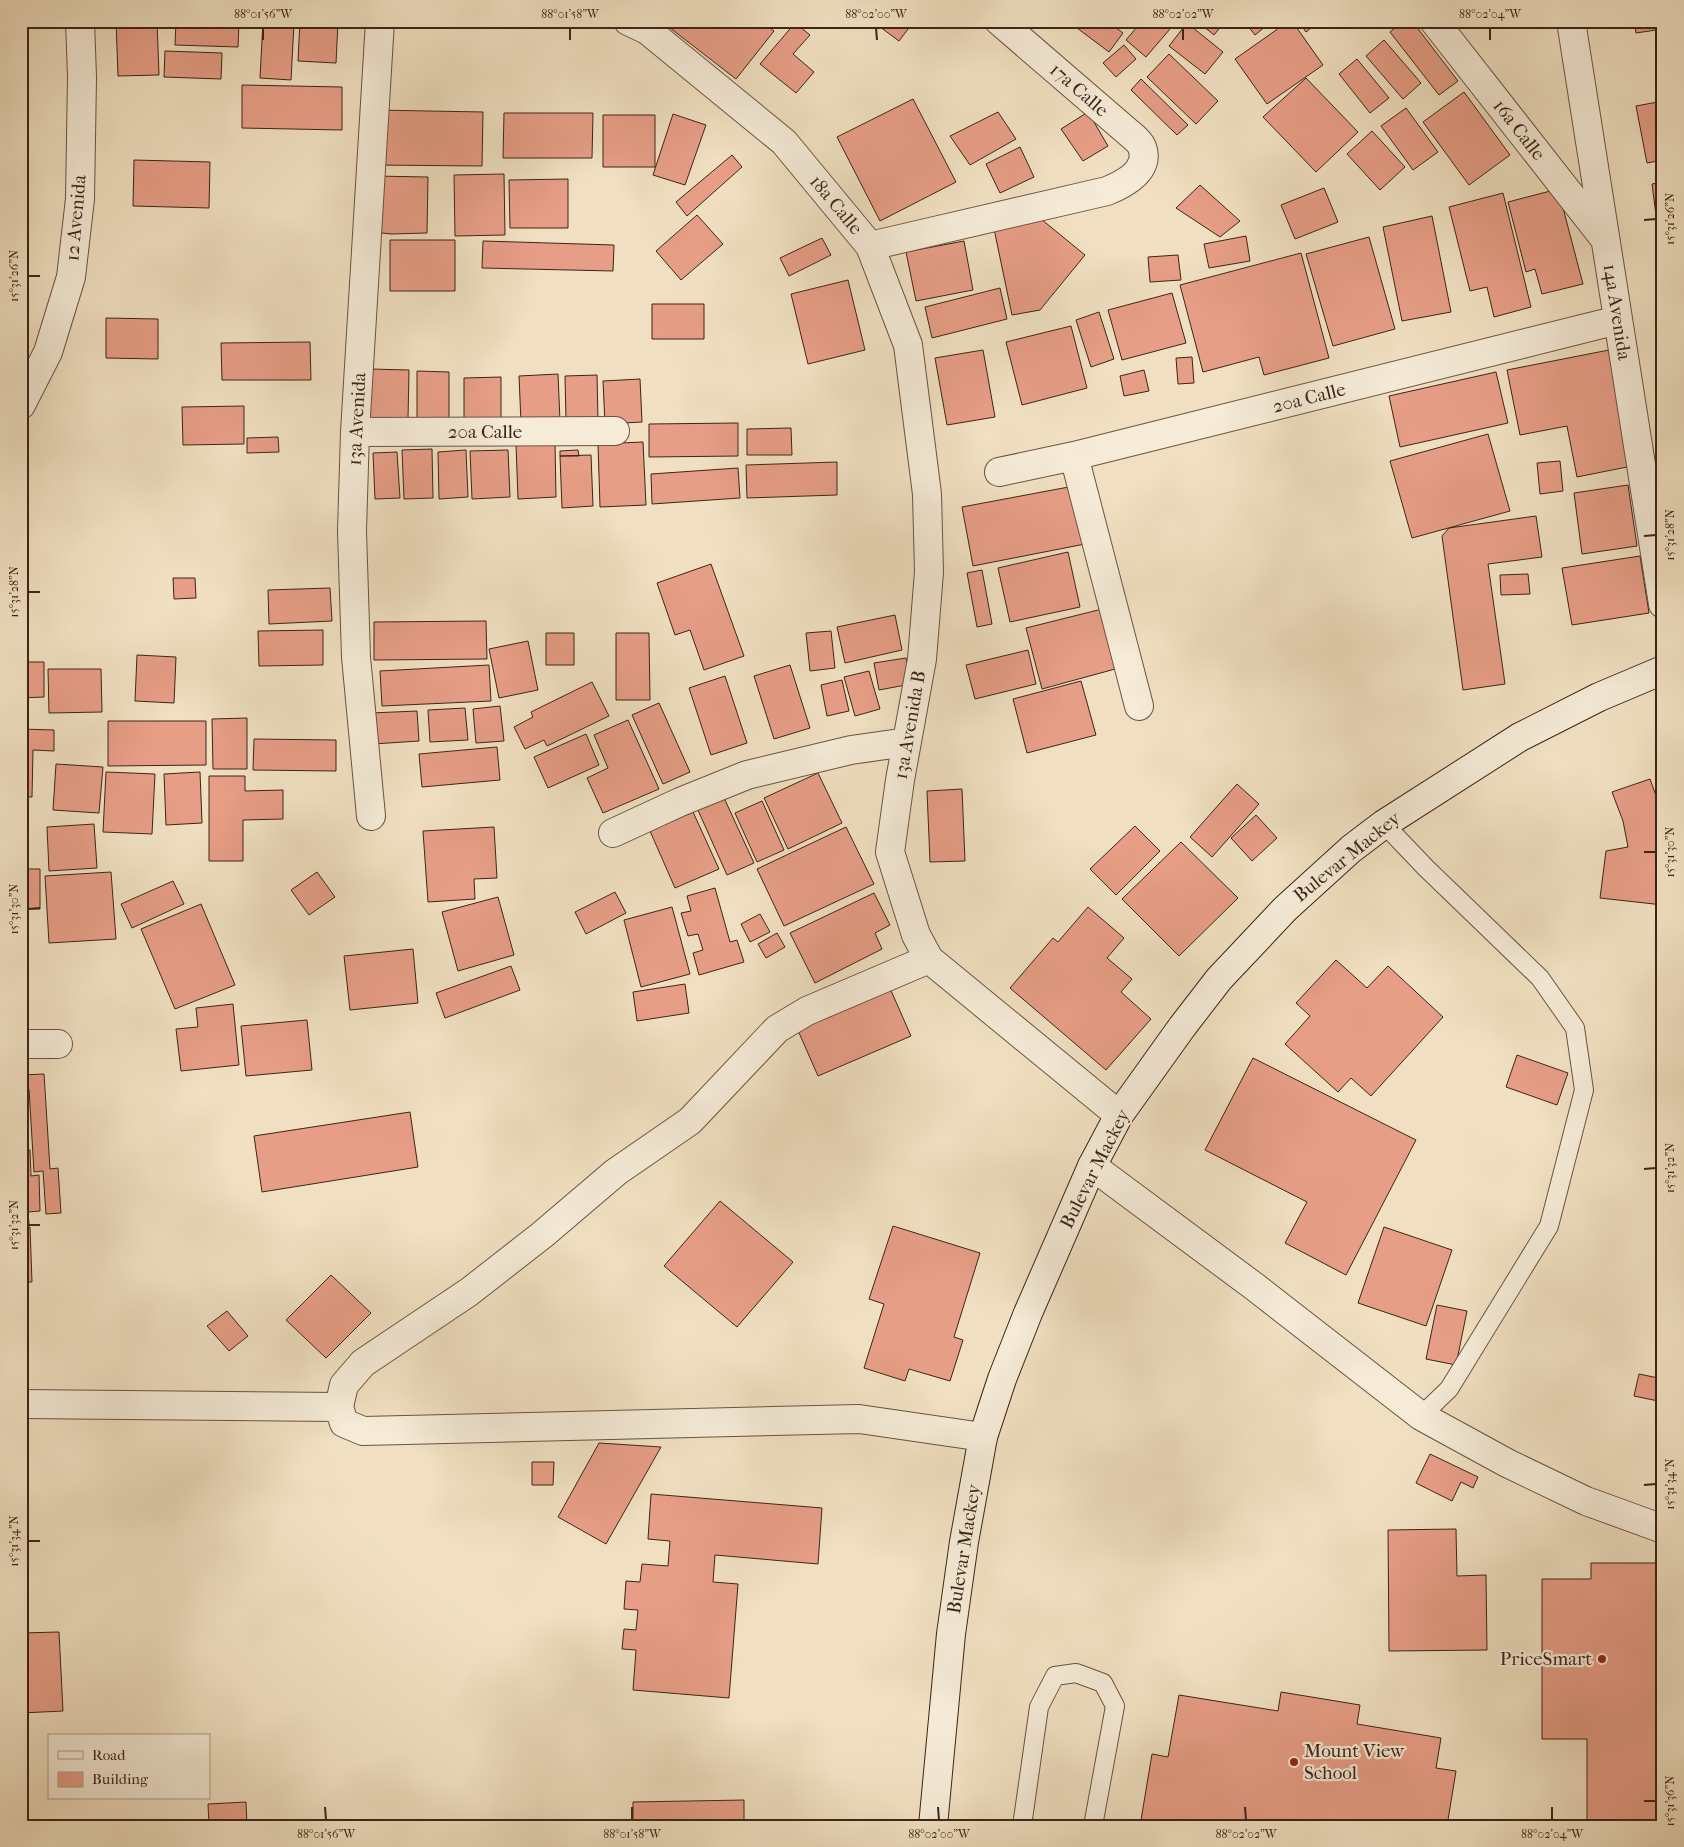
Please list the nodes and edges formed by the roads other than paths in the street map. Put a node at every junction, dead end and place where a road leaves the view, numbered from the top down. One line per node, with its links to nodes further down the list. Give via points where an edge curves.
1 (80, 21): 11 (street, 12 Avenida, via 80,198 71,278 48,352)
2 (380, 21): 13 (street, 13a Avenida)
3 (999, 21): 7 (street, 17a Calle, via 1142,146)
4 (1434, 21): 8 (street, 16a Calle)
5 (1571, 21): 8 (street, 14a Avenida)
6 (642, 24): 9 (street, 18a Calle, via 784,142)
7 (1142, 167): 9 (street, 18a Calle, via 1122,185 1107,191)
8 (1605, 239): 10 (street, 14a Avenida)
9 (870, 246): 19 (street, 13a Avenida B, via 908,345 927,494 929,572 922,659)
10 (1618, 320): 14 (street, 20a Calle); 16 (street, 14a Avenida)
11 (21, 405)
12 (615, 431): 13 (street, 20a Calle)
13 (355, 432): 20 (street, 13a Avenida, via 352,531 356,658)
14 (1074, 456): 15 (street, 20a Calle); 18 (street)
15 (999, 472)
16 (1663, 604)
17 (1663, 670): 21 (street, Bulevar Mackey, via 1599,697 1520,737)
18 (1139, 706)
19 (907, 742): 22 (street, via 851,750 747,775); 23 (street, 13a Avenida B, via 890,852 916,935)
20 (371, 816)
21 (1384, 824): 26 (street, Bulevar Mackey, via 1351,849 1285,909 1219,979); 30 (lane, via 1540,978 1575,1028 1584,1090 1549,1226 1449,1388)
22 (613, 833)
23 (929, 959): 26 (street, 13a Avenida B); 29 (street, via 807,1011 777,1029 690,1121 616,1172 469,1292 362,1363 344,1385)
24 (21, 1044): 25 (street)
25 (58, 1044)
26 (1119, 1115): 27 (street, Bulevar Mackey)
27 (1092, 1166): 30 (street); 31 (street, Bulevar Mackey, via 1028,1313)
28 (21, 1404): 29 (street)
29 (339, 1407): 31 (street, via 344,1423 363,1431 859,1419)
30 (1421, 1416): 32 (street, via 1586,1501)
31 (983, 1437): 33 (street, Bulevar Mackey, via 951,1634)
32 (1663, 1528)
33 (933, 1826)
34 (1022, 1826): 35 (lane, via 1039,1707 1055,1676 1076,1672 1103,1683 1115,1706)
35 (1093, 1826)

